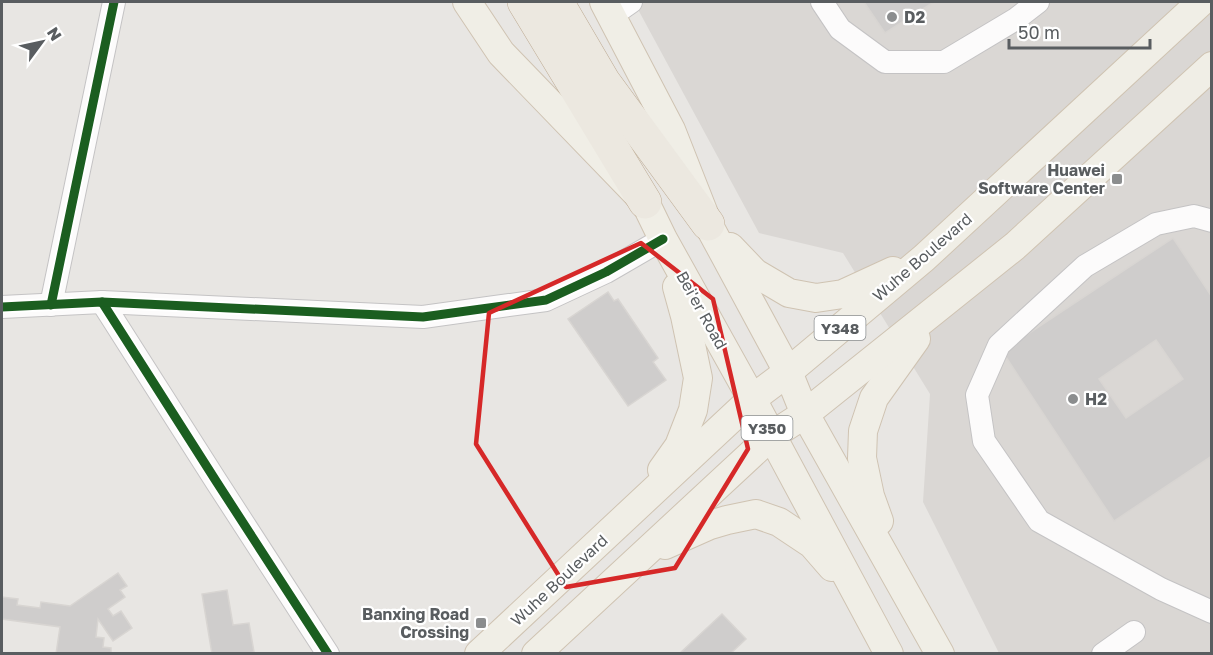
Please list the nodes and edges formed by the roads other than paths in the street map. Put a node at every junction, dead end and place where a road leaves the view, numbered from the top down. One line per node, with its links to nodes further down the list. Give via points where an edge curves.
1 (114, 2): 16 (street)
2 (467, 2): 10 (main road, Bei'er Road / Y350, via 501,53)
3 (524, 2): 10 (highway)
4 (557, 2): 12 (highway, via 604,82)
5 (822, 2): 6 (street, via 840,28 885,62 944,62)
6 (1038, 2)
7 (1201, 2): 14 (main road, Wuhe Boulevard / Y348)
8 (615, 6): 12 (main road, Y350)
9 (1212, 66): 18 (main road, Y348, via 1015,246)
10 (645, 202): 13 (main road, Bei'er Road / Y350)
11 (1212, 221): 27 (street, via 1194,216 1156,224 1085,266 999,345 977,394 984,441 1040,521 1161,589)
12 (708, 224): 14 (main road, via 755,273 789,293 816,298 843,294); 19 (main road, Y350)
13 (663, 239): 15 (street, via 546,300 423,317); 20 (main road, Bei'er Road / Y350); 23 (main road, via 698,378 693,410 679,446)
14 (924, 258): 19 (main road, Wuhe Boulevard / Y348)
15 (102, 302): 16 (street); 29 (street)
16 (51, 304): 17 (street)
17 (2, 307)
18 (939, 308): 21 (main road, Y348); 25 (main road, via 874,398 863,431 862,458 870,496)
19 (788, 372): 20 (main road, Wuhe Boulevard / Y348); 21 (main road, Y350)
20 (752, 399): 22 (main road, Bei'er Road / Y350); 23 (main road, Wuhe Boulevard / Y348)
21 (805, 414): 22 (main road, Y348); 25 (main road, Y350)
22 (771, 436): 24 (main road, Y348); 26 (main road, Bei'er Road / Y350)
23 (634, 511): 30 (main road, Wuhe Boulevard / Y348)
24 (644, 554): 26 (main road, via 710,525 756,514 779,522 812,544); 31 (main road, Y348)
25 (905, 591): 33 (main road, Y350)
26 (861, 601): 32 (main road, Bei'er Road / Y350)
27 (1212, 612)
28 (1134, 632): 34 (street)
29 (328, 654)
30 (479, 654)
31 (536, 654)
32 (889, 654)
33 (940, 654)
34 (1103, 654)

